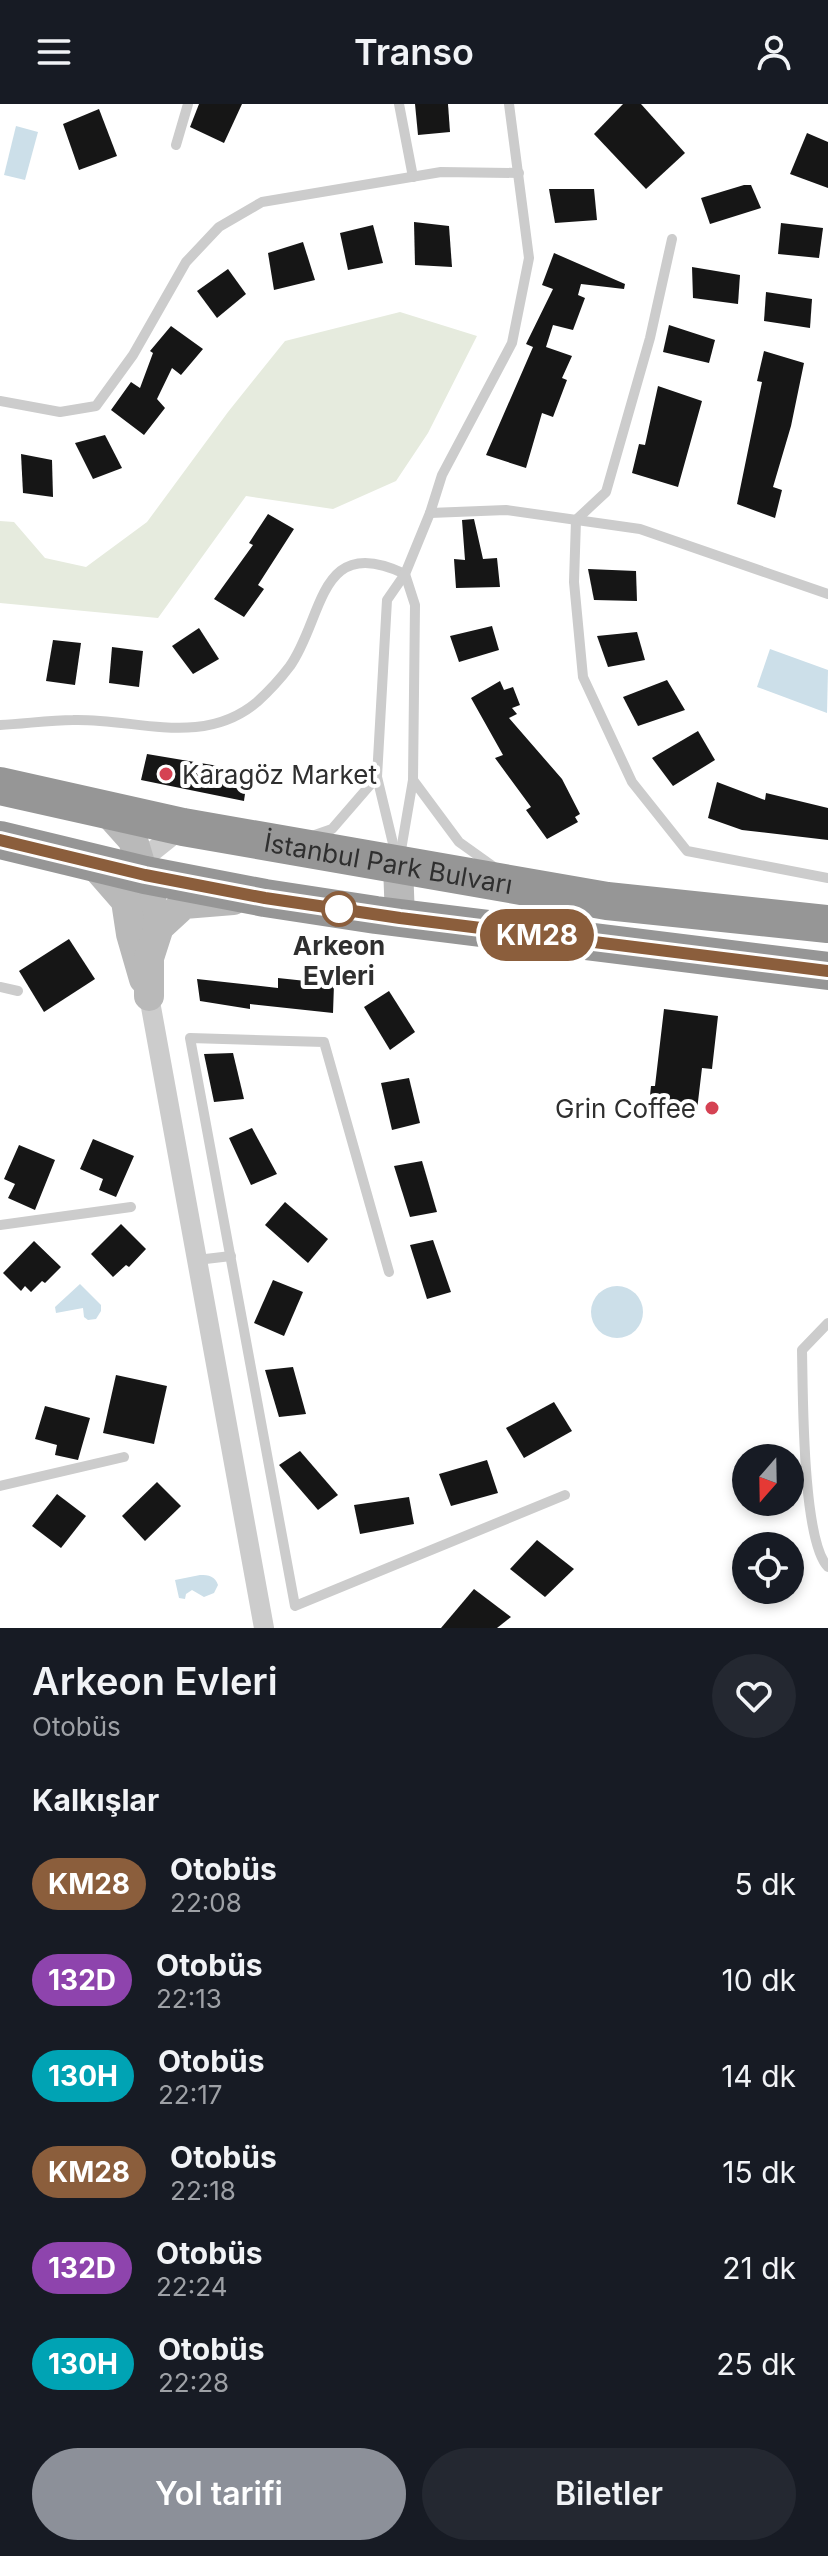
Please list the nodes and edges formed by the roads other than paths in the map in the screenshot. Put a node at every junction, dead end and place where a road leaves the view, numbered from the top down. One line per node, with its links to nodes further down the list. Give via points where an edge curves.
1 (188, 104): 4 (lane)
2 (399, 104): 6 (lane)
3 (509, 104): 5 (lane)
4 (176, 145)
5 (519, 173): 6 (lane); 9 (lane, via 529,258 512,343 442,475)
6 (413, 177): 8 (lane, via 262,202 219,227 186,262 133,355 96,406 60,412)
7 (672, 239): 10 (lane, via 606,492)
8 (0, 401)
9 (430, 513): 10 (lane, via 506,510); 11 (lane)
10 (576, 520): 12 (lane, via 640,529); 22 (lane, via 574,582 583,677 632,782 687,851)
11 (405, 574): 13 (lane, via 383,563 351,564 327,585 291,665 255,703 214,725 176,729 75,719); 14 (lane, via 387,600); 15 (lane, via 415,605)
12 (828, 594)
13 (0, 725)
14 (377, 777): 20 (lane, via 332,829); 21 (lane)
15 (413, 780): 21 (lane); 24 (lane, via 459,842)
16 (0, 786): 17 (highway, İstanbul Park Bulvarı)
17 (108, 812): 18 (highway, İstanbul Park Bulvarı); 23 (street, via 133,840)
18 (183, 827): 20 (highway, İstanbul Park Bulvarı); 23 (street, via 148,855)
19 (0, 840): 23 (highway, İstanbul Park Bulvarı, via 92,862)
20 (290, 844): 21 (highway, İstanbul Park Bulvarı)
21 (398, 866): 24 (highway, İstanbul Park Bulvarı); 26 (street)
22 (828, 878)
23 (138, 880): 25 (highway, İstanbul Park Bulvarı); 28 (street); 32 (street, via 131,934)
24 (519, 885): 27 (highway, İstanbul Park Bulvarı, via 607,901)
25 (265, 898): 26 (highway, İstanbul Park Bulvarı); 28 (street, via 184,904)
26 (400, 918): 29 (highway, İstanbul Park Bulvarı)
27 (828, 924)
28 (159, 927): 32 (street, via 149,958)
29 (828, 971)
30 (0, 987): 31 (lane)
31 (18, 991)
32 (149, 996): 36 (street)
33 (131, 1207): 34 (lane)
34 (0, 1225)
35 (231, 1256): 36 (lane); 37 (lane, via 190,1038 324,1042); 41 (lane, via 295,1606)
36 (197, 1260): 43 (street)
37 (389, 1272)
38 (828, 1323): 42 (lane, via 802,1350 813,1532)
39 (124, 1457): 40 (lane)
40 (0, 1486)
41 (565, 1495)
42 (828, 1567)
43 (264, 1628)

